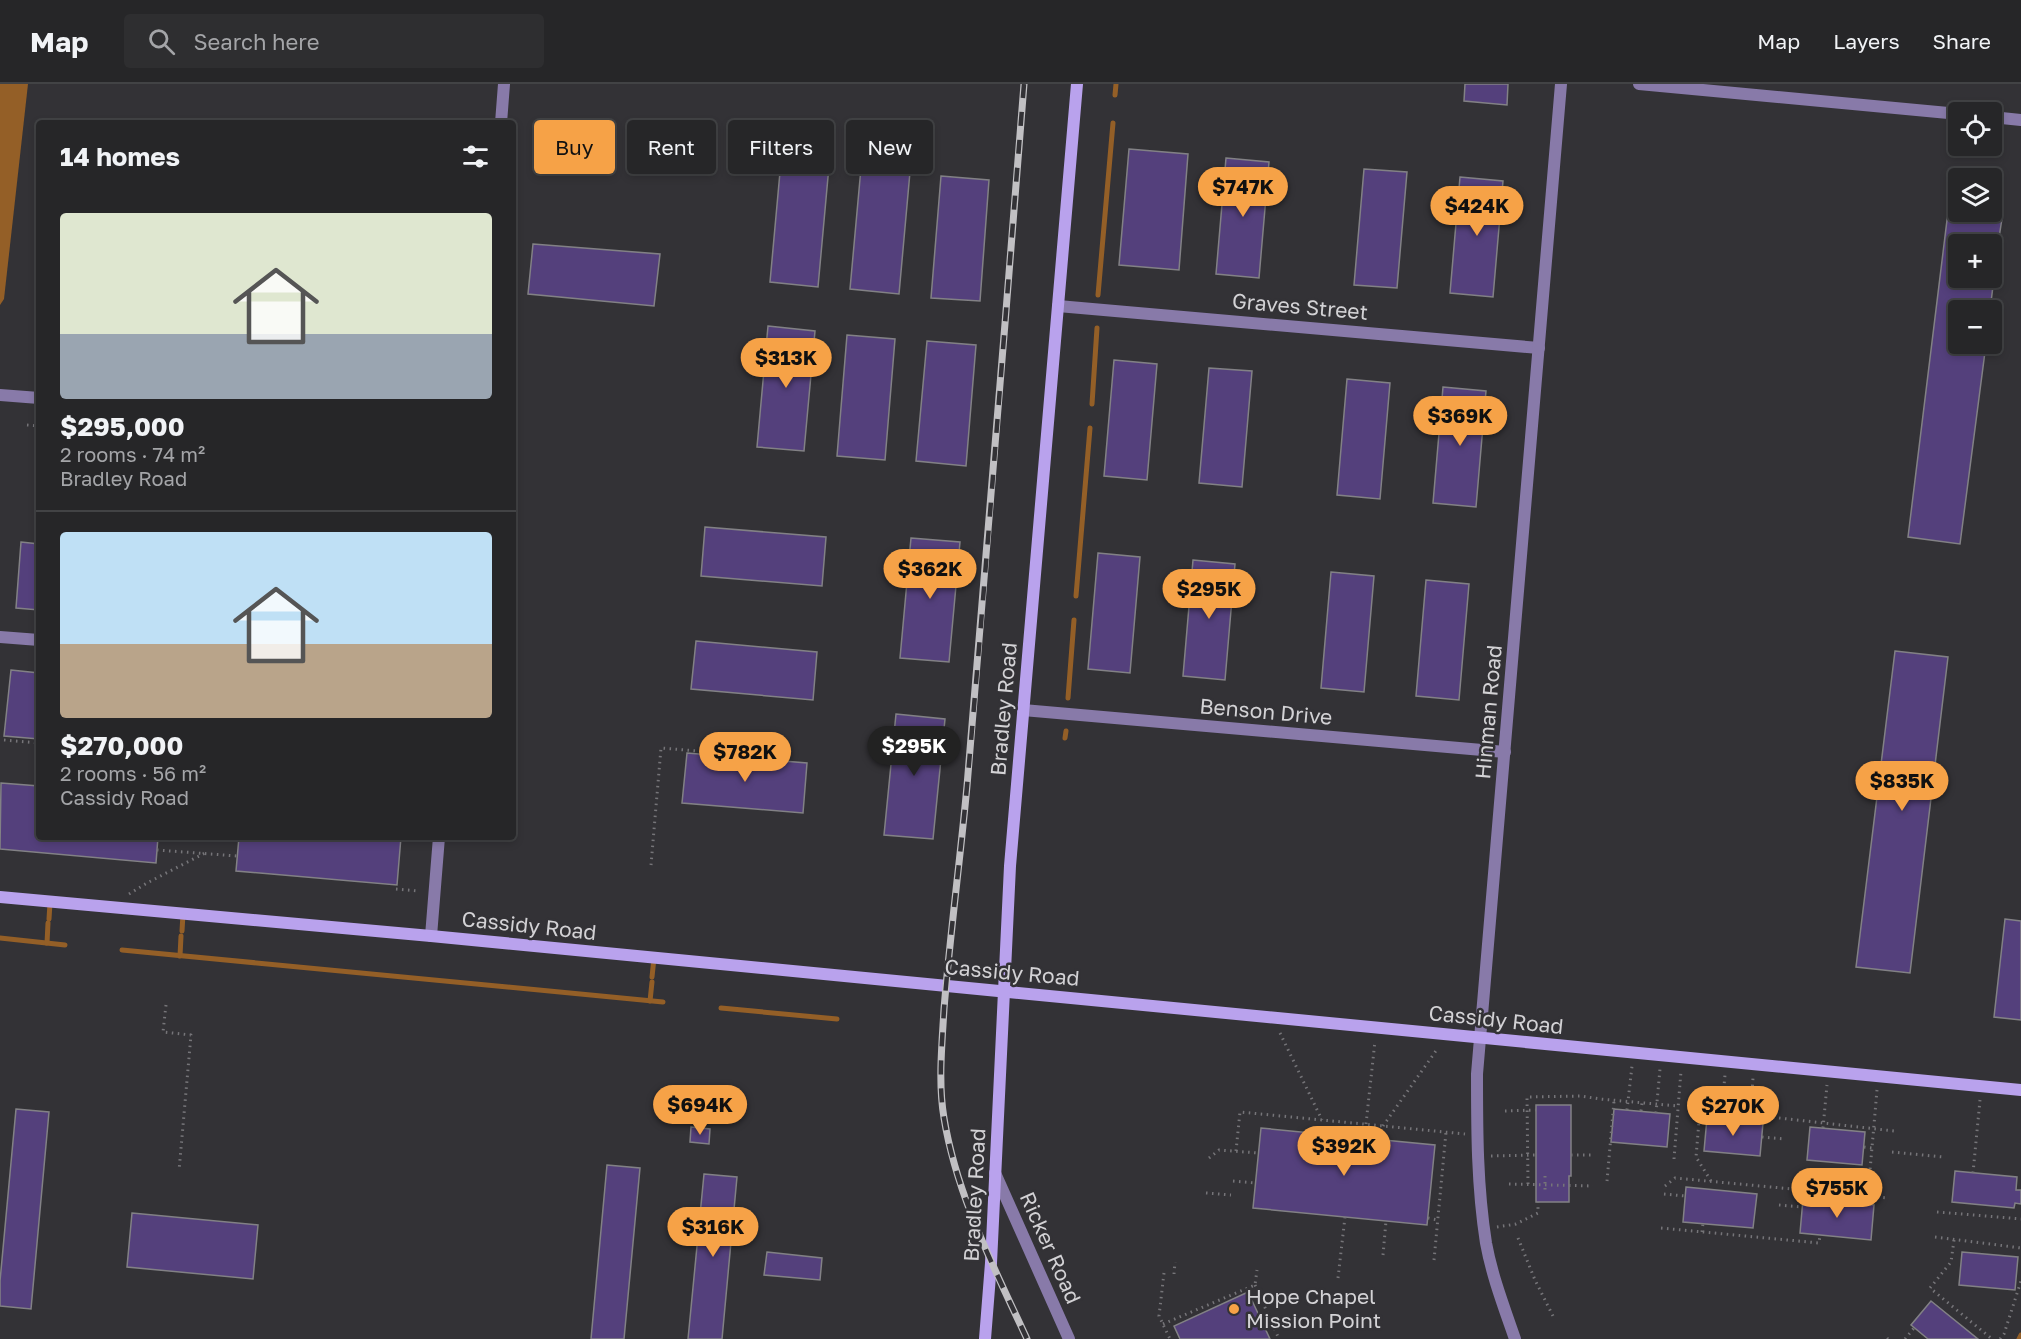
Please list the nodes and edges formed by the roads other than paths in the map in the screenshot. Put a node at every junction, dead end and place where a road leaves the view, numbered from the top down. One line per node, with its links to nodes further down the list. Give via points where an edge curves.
1 (504, 84): 7 (street)
2 (1077, 84): 9 (street, Bradley Road)
3 (1561, 84): 10 (street, Hinman Road)
4 (1639, 84): 5 (street)
5 (1948, 113)
6 (2002, 118): 8 (street)
7 (501, 120)
8 (2021, 120)
9 (1058, 306): 10 (street, Graves Street); 15 (street, Bradley Road)
10 (1539, 348): 16 (street, Hinman Road)
11 (0, 395): 12 (street)
12 (36, 398)
13 (0, 637): 14 (street)
14 (36, 640)
15 (1023, 710): 16 (street, Benson Drive); 20 (street, Bradley Road)
16 (1505, 752): 21 (street, Hinman Road)
17 (439, 840): 19 (street)
18 (0, 897): 19 (street, Cassidy Road)
19 (431, 936): 20 (street, Cassidy Road)
20 (1004, 992): 21 (street, Cassidy Road); 23 (street, Bradley Road)
21 (1481, 1037): 22 (street, Cassidy Road); 26 (street, Hinman Road, via 1477,1156 1486,1244)
22 (2021, 1090)
23 (995, 1173): 24 (street, Bradley Road); 25 (street, Ricker Road)
24 (985, 1339)
25 (1069, 1339)
26 (1515, 1339)

